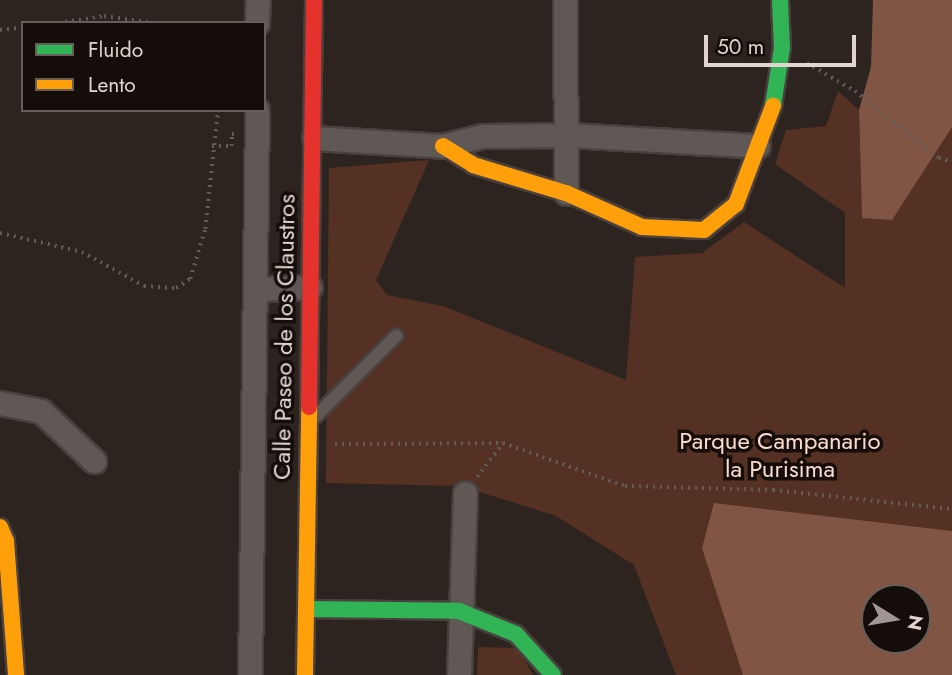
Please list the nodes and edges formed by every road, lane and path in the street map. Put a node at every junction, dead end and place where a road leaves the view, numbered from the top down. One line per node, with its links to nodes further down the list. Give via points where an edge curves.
1 (258, 0): 7 (street)
2 (314, 0): 14 (street, Calle Paseo de los Claustros)
3 (565, 0): 13 (street)
4 (780, 0): 10 (street)
5 (71, 21): 6 (path, via 104,16)
6 (138, 21)
7 (257, 21)
8 (21, 27): 9 (path)
9 (0, 30)
10 (782, 48): 16 (street, via 775,100); 17 (path, via 855,91 939,158)
11 (218, 112): 19 (path, via 205,229 190,279 176,288 144,286 82,252)
12 (257, 112): 21 (street, Calle Paseo de los Claustros)
13 (569, 135): 15 (street, via 482,135); 16 (street); 18 (street)
14 (314, 138): 15 (street); 20 (street, Calle Paseo de los Claustros)
15 (443, 146): 18 (street, via 473,165)
16 (758, 146): 18 (street, via 736,204 704,230 642,227)
17 (952, 162)
18 (566, 193)
19 (0, 233)
20 (310, 287): 21 (street); 24 (street, Calle Paseo de los Claustros)
21 (256, 289): 35 (street, Calle Paseo de los Claustros)
22 (396, 336): 24 (lane)
23 (0, 403): 27 (street, via 41,411)
24 (308, 423): 26 (street, Calle Paseo de los Claustros)
25 (503, 443): 26 (path); 28 (path); 29 (path, via 625,486 773,490)
26 (308, 446): 31 (street, Calle Paseo de los Claustros)
27 (94, 461)
28 (466, 493): 32 (street)
29 (952, 509)
30 (0, 527): 33 (street)
31 (306, 609): 32 (street); 36 (street, Calle Paseo de los Claustros)
32 (459, 611): 37 (street); 38 (street, via 516,634)
33 (8, 637): 34 (street)
34 (16, 675)
35 (250, 675)
36 (305, 675)
37 (459, 675)
38 (553, 675)

